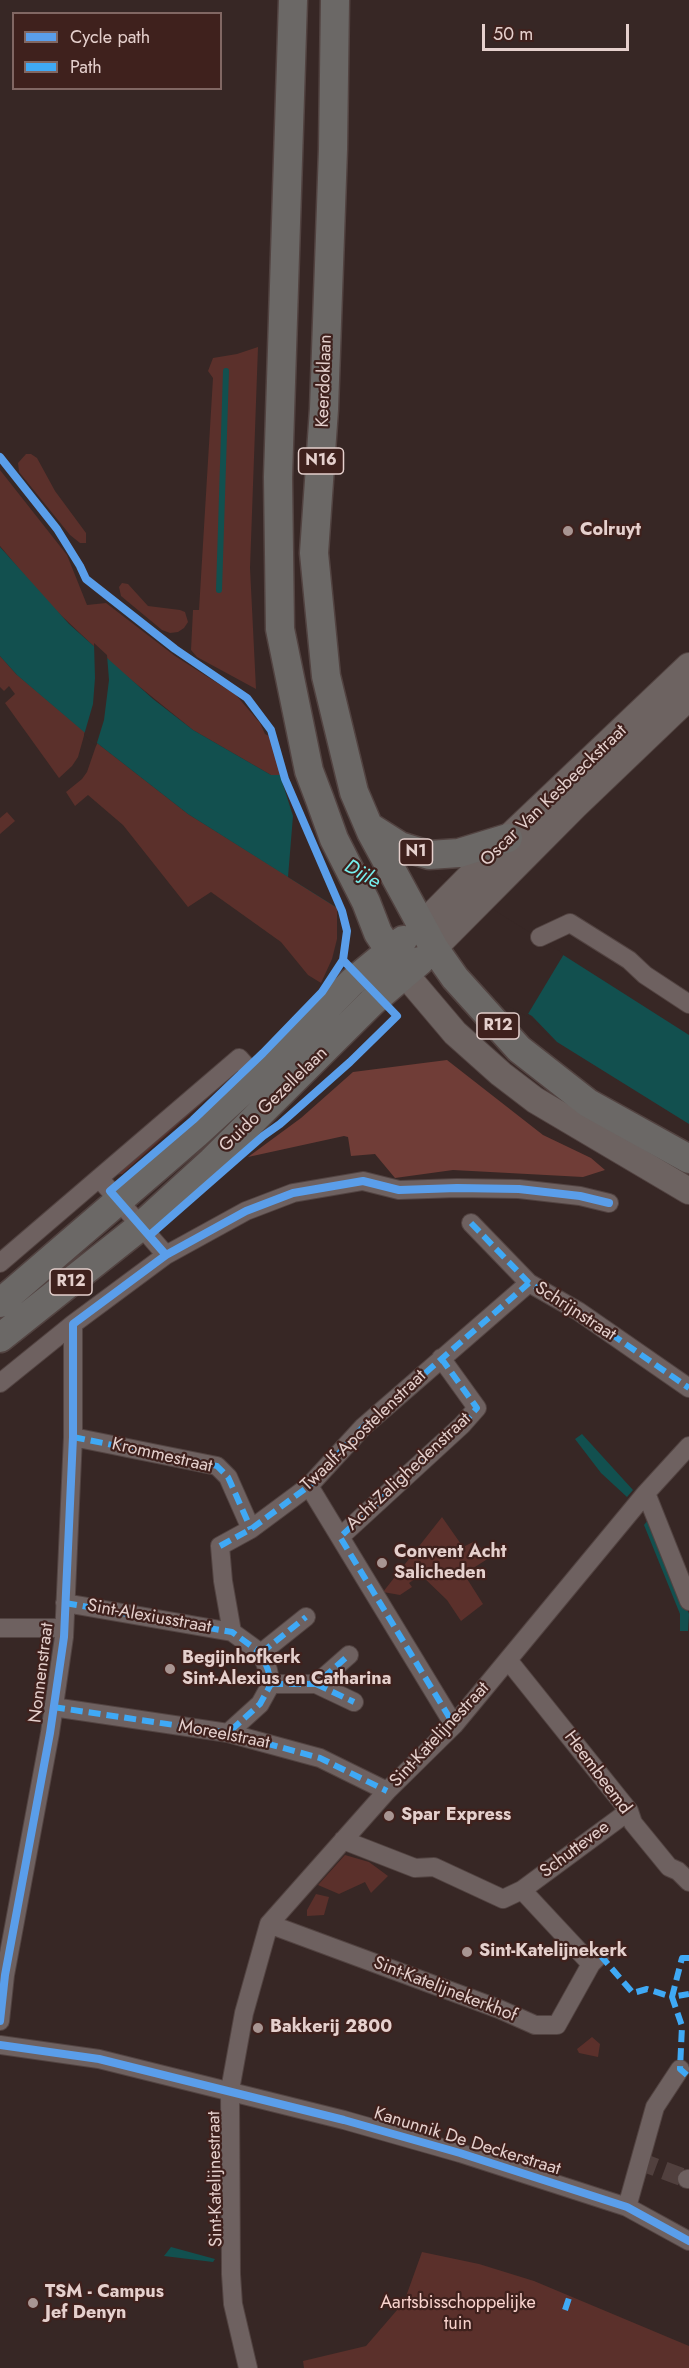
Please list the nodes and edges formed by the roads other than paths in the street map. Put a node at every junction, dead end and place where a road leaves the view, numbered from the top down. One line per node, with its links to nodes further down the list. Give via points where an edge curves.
1 (293, 0): 8 (main road, N16, via 278,477 280,629 309,771 334,839)
2 (335, 0): 5 (main road, Keerdoklaan / N16, via 324,409 314,553 326,676 354,792)
3 (689, 666): 6 (main road, Oscar Van Kesbeeckstraat / N1)
4 (689, 697): 9 (main road, Oscar Van Kesbeeckstraat, via 481,901)
5 (370, 829): 6 (main road, N1, via 400,846 429,855 459,854); 9 (main road, N16)
6 (507, 837): 9 (main road, Oscar Van Kesbeeckstraat / N1, via 460,887)
7 (540, 937): 10 (street, via 570,922)
8 (388, 943): 9 (main road, Guido Gezellelaan / R12); 9 (main road, R12); 11 (main road, Guido Gezellelaan / R12)
9 (420, 952): 11 (main road, Guido Gezellelaan / R12, via 372,1002); 12 (main road, R12, via 462,986 519,1049 588,1103); 14 (main road, R12, via 455,1033 526,1094)
10 (689, 1004)
11 (257, 1078): 13 (main road, Guido Gezellelaan / R12); 17 (main road, Guido Gezellelaan / R12, via 212,1161)
12 (689, 1159)
13 (109, 1189): 17 (street); 19 (street, Guido Gezellelaan); 21 (main road, Guido Gezellelaan / R12)
14 (689, 1191)
15 (609, 1203): 18 (street, via 519,1189 399,1190 363,1181 283,1197 246,1211)
16 (471, 1223): 20 (street, Schrijnstraat)
17 (141, 1226): 18 (street); 23 (main road, Guido Gezellelaan / R12)
18 (166, 1255): 22 (street)
19 (0, 1263)
20 (529, 1283): 24 (street, Twaalf-Apostelenstraat); 26 (street, Schrijnstraat, via 578,1311)
21 (0, 1303)
22 (73, 1324): 25 (street); 27 (street, Nonnenstraat)
23 (0, 1338)
24 (441, 1358): 29 (street, Twaalf-Apostelenstraat, via 363,1428); 32 (street, Acht-Zalighedenstraat, via 477,1408)
25 (0, 1383)
26 (689, 1388)
27 (73, 1437): 31 (street, Krommestraat, via 217,1466 228,1477); 34 (street, Nonnenstraat)
28 (689, 1446): 30 (street, Sint-Katelijnestraat)
29 (309, 1486): 31 (street, Twaalf-Apostelenstraat); 32 (street, Acht-Zalighedenstraat)
30 (646, 1493): 33 (street); 41 (street, Sint-Katelijnestraat)
31 (251, 1528): 38 (street, Twaalf-Apostelenstraat, via 220,1546)
32 (340, 1537): 46 (street)
33 (689, 1601)
34 (65, 1603): 37 (street, Nonnenstraat); 38 (street, Sint-Alexiusstraat)
35 (306, 1617): 39 (street)
36 (0, 1628): 37 (street)
37 (64, 1628): 45 (street, Nonnenstraat)
38 (232, 1632): 39 (street)
39 (261, 1653): 42 (street)
40 (349, 1655): 43 (street)
41 (508, 1660): 46 (street, Sint-Katelijnestraat); 49 (street, Heembeemd)
42 (271, 1684): 43 (street); 47 (street, via 260,1704)
43 (316, 1684): 44 (street)
44 (354, 1702)
45 (53, 1707): 47 (street, Moreelstraat); 54 (street, Nonnenstraat)
46 (454, 1725): 48 (street, Sint-Katelijnestraat)
47 (228, 1733): 48 (street, Moreelstraat, via 320,1758)
48 (387, 1791): 50 (street, Sint-Katelijnestraat)
49 (629, 1811): 51 (street, Heembeemd, via 633,1823 669,1867); 52 (street, Schuttevee)
50 (343, 1840): 52 (street, via 416,1868 434,1867 503,1899); 53 (street, Sint-Katelijnestraat)
51 (689, 1882)
52 (522, 1890): 53 (street, Sint-Katelijnekerkhof, via 595,1959 557,2025 535,2025)
53 (269, 1924): 58 (street, Sint-Katelijnestraat, via 244,2013)
54 (3, 1975): 55 (street, Nonnenstraat)
55 (0, 2021)
56 (0, 2045): 58 (street, Kanunnik De Deckerstraat, via 99,2059)
57 (680, 2069): 59 (street, via 655,2107)
58 (230, 2090): 59 (street, Kanunnik De Deckerstraat, via 449,2150); 61 (street, Sint-Katelijnestraat, via 233,2304)
59 (627, 2207): 60 (street, Kanunnik De Deckerstraat)
60 (689, 2241)
61 (248, 2368)

